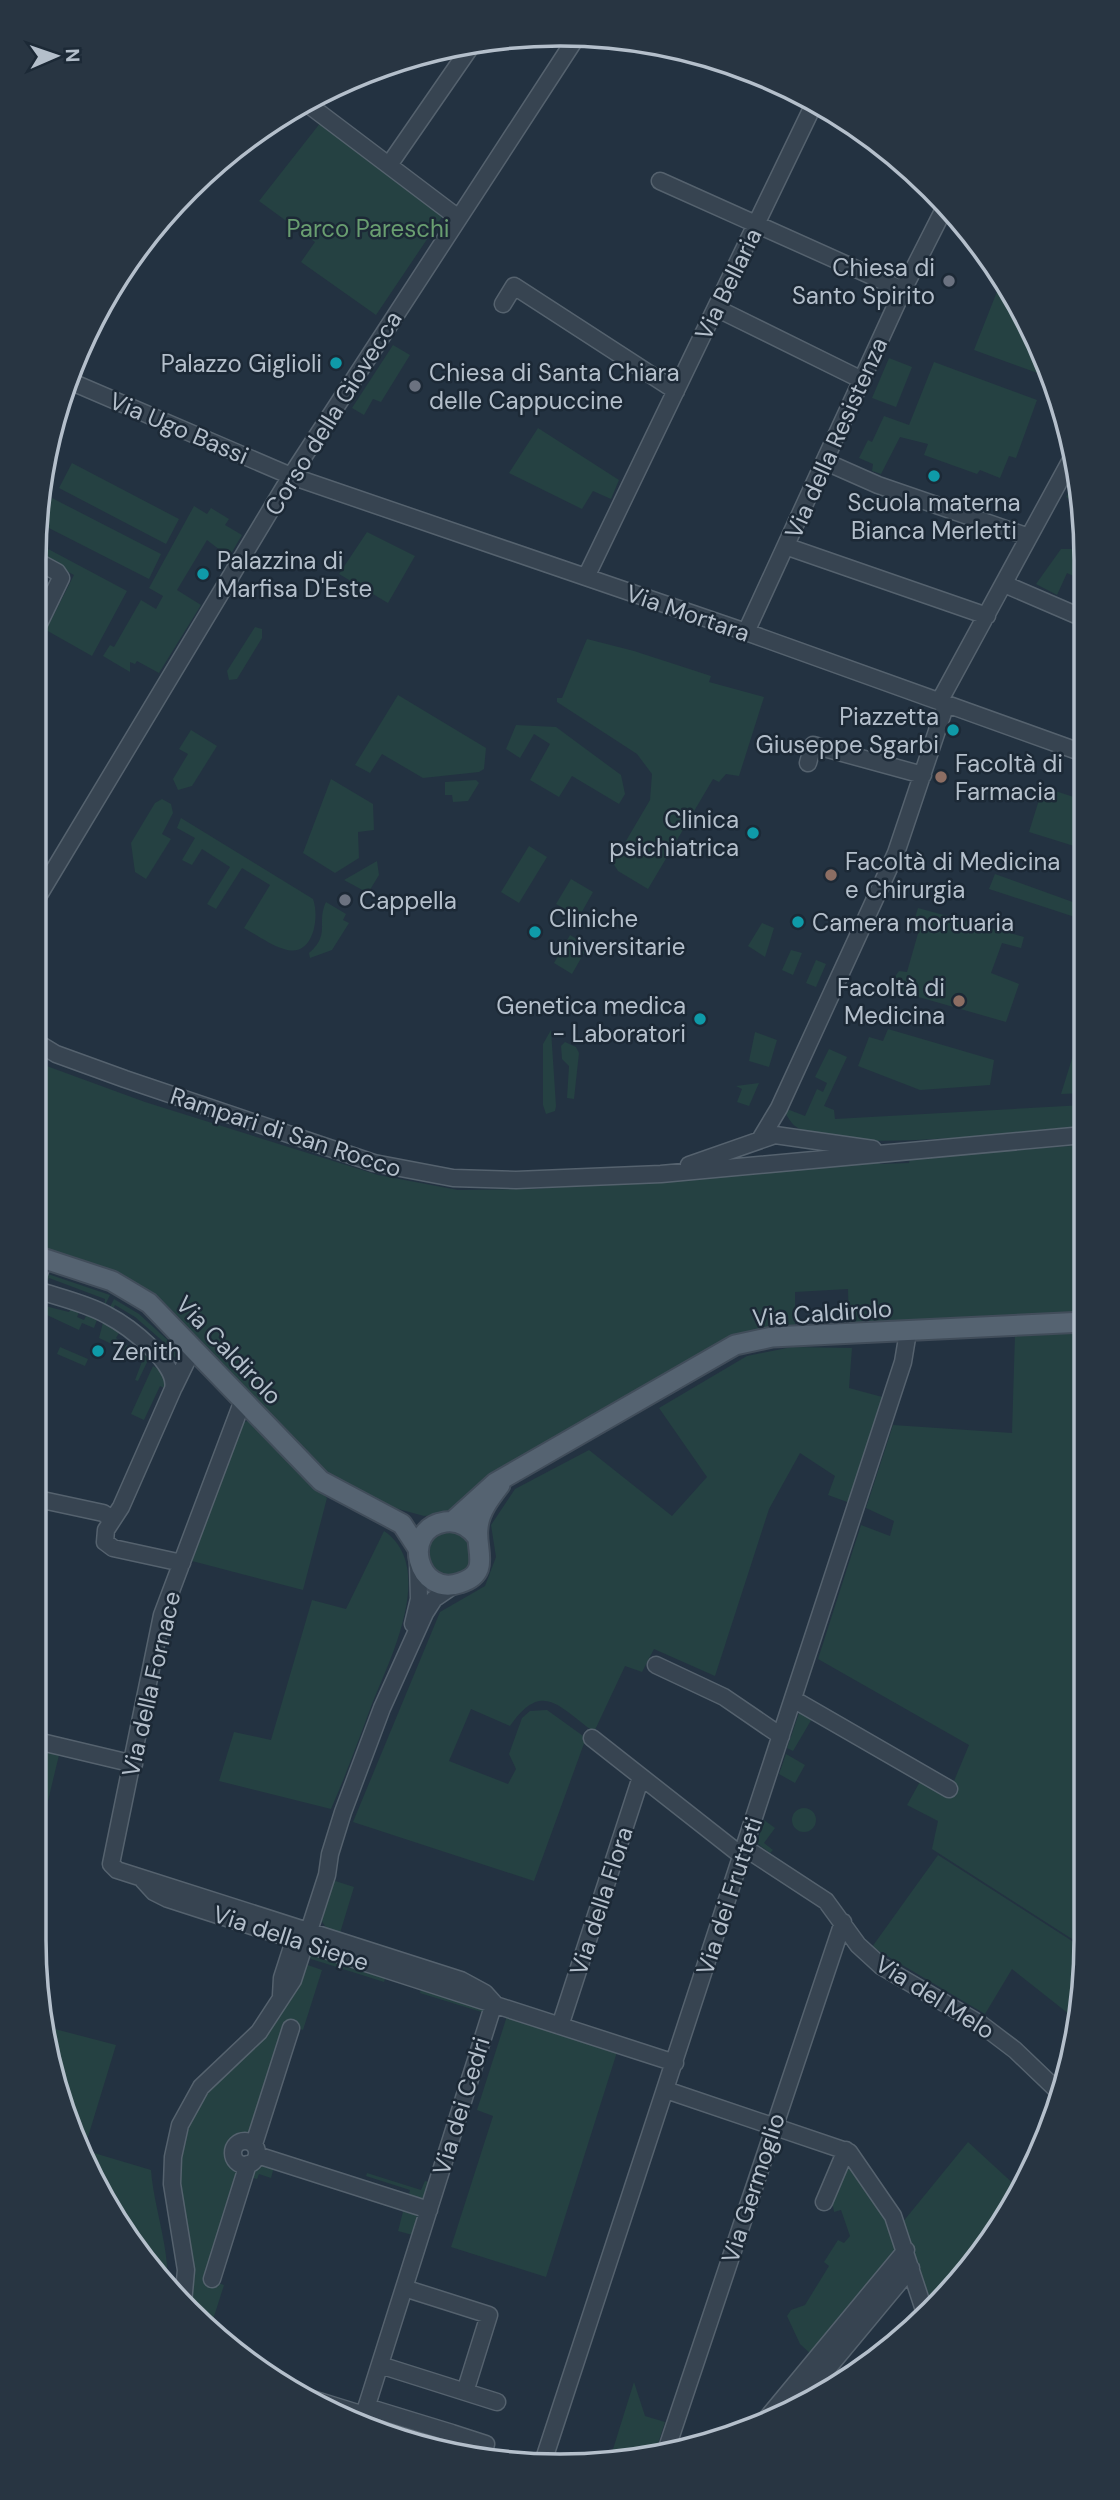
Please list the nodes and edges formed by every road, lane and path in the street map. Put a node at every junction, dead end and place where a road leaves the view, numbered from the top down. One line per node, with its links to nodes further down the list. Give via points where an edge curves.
1 (570, 46): 8 (street, Corso della Giovecca)
2 (466, 54): 5 (street)
3 (314, 108): 5 (street)
4 (811, 111): 9 (street, Via Bellaria)
5 (389, 165): 8 (street)
6 (660, 181): 9 (street)
7 (942, 215): 10 (street, Via della Resistenza)
8 (457, 217): 18 (street, Corso della Giovecca)
9 (757, 223): 10 (street); 12 (street, Via Bellaria)
10 (903, 290): 13 (street, Via della Resistenza)
11 (503, 304): 15 (street, via 514,286)
12 (716, 308): 13 (street); 15 (street, Via Bellaria)
13 (862, 380): 16 (street, Via della Resistenza)
14 (77, 384): 18 (street, Via Ugo Bassi)
15 (676, 391): 22 (street, Via Bellaria)
16 (826, 462): 19 (street, via 878,485); 20 (street, Via della Resistenza)
17 (1066, 468): 19 (street)
18 (292, 476): 22 (street, Via Mortara); 32 (street, Corso della Giovecca)
19 (1029, 537): 23 (street)
20 (788, 547): 26 (street); 27 (street, Via della Resistenza)
21 (46, 566): 24 (street, via 57,572 61,582)
22 (586, 577): 27 (street, Via Mortara)
23 (1004, 584): 25 (street); 26 (street)
24 (46, 611)
25 (1074, 614)
26 (987, 616): 28 (street)
27 (746, 632): 28 (street, Via Mortara)
28 (943, 703): 29 (street, Via Mortara); 31 (street)
29 (1074, 750)
30 (808, 763): 31 (street, via 813,745)
31 (923, 775): 34 (street, via 896,853)
32 (46, 872)
33 (46, 1048): 41 (street, Rampari di San Rocco, via 397,1169 493,1180)
34 (779, 1108): 35 (street); 37 (street)
35 (786, 1136): 37 (street, Rampari di San Rocco); 38 (street, Rampari di San Rocco); 39 (street, via 793,1149)
36 (1074, 1136): 38 (street, Rampari di San Rocco)
37 (761, 1138): 40 (street, via 758,1154); 41 (street, Rampari di San Rocco)
38 (893, 1152): 39 (street, Rampari di San Rocco)
39 (786, 1164): 40 (street, Rampari di San Rocco)
40 (766, 1165): 41 (street, Rampari di San Rocco)
41 (661, 1174)
42 (46, 1259): 46 (main road, Via Caldirolo, via 132,1292 156,1309)
43 (46, 1294): 47 (street, via 106,1314 143,1340)
44 (1074, 1323): 45 (main road, Via Caldirolo)
45 (908, 1332): 50 (main road, Via Caldirolo, via 772,1337 735,1345); 61 (street, Via dei Frutteti, via 903,1362)
46 (193, 1348): 47 (street, via 184,1359); 48 (street); 49 (main road, Via Caldirolo)
47 (166, 1365): 48 (street, via 174,1378)
48 (173, 1389): 54 (street, via 155,1437)
49 (243, 1400): 52 (main road, Via Caldirolo, via 321,1481); 57 (street, Via della Fornace)
50 (513, 1473): 53 (main road, Via Caldirolo); 55 (main road, Via Caldirolo, via 485,1506)
51 (46, 1501): 54 (street, via 92,1511)
52 (371, 1506): 53 (main road, Via Caldirolo); 56 (main road, Via Caldirolo, via 402,1524)
53 (445, 1522): 55 (main road, Via Caldirolo, via 464,1524); 56 (main road, Via Caldirolo, via 423,1535)
54 (109, 1525): 57 (street, via 105,1542 113,1548)
55 (477, 1537): 58 (main road, Via Caldirolo, via 482,1550 478,1569)
56 (418, 1554): 58 (main road, Via Caldirolo, via 431,1580); 59 (street, via 417,1607)
57 (182, 1563): 65 (street, Via della Fornace, via 160,1624)
58 (453, 1586): 59 (street, via 434,1598)
59 (403, 1657): 71 (street)
60 (656, 1665): 62 (street, via 724,1697)
61 (793, 1699): 62 (street, Via dei Frutteti); 67 (street)
62 (782, 1736): 68 (street, Via dei Frutteti)
63 (592, 1738): 66 (street, Via del Melo)
64 (46, 1743): 65 (street)
65 (134, 1764): 69 (street, Via della Fornace)
66 (641, 1777): 68 (street, Via del Melo); 73 (street, Via della Flora)
67 (949, 1789)
68 (743, 1852): 70 (street, Via del Melo, via 826,1901); 75 (street, Via dei Frutteti)
69 (111, 1853): 71 (street, Via della Siepe, via 114,1867 170,1893)
70 (843, 1922): 76 (street, Via del Melo, via 858,1945 881,1966 991,2031); 78 (street, Via Germoglio)
71 (302, 1934): 72 (street, Via della Siepe, via 478,1988); 87 (street, via 282,1978 281,1995 259,2032 201,2087 180,2125 172,2184 186,2270)
72 (494, 2003): 73 (street, Via della Siepe); 82 (street, Via dei Cedri)
73 (561, 2026): 75 (street, Via della Siepe)
74 (291, 2028): 80 (street)
75 (675, 2063): 77 (street, Via dei Frutteti)
76 (1053, 2087)
77 (666, 2090): 78 (street); 102 (street, Via dei Frutteti)
78 (773, 2126): 79 (street); 96 (street, Via Germoglio)
79 (846, 2150): 81 (street); 83 (street, via 893,2216)
80 (253, 2155): 82 (street); 85 (street)
81 (824, 2202)
82 (429, 2210): 86 (street, Via dei Cedri)
83 (906, 2250): 84 (street); 90 (street)
84 (911, 2268): 88 (street); 90 (street)
85 (212, 2279)
86 (404, 2288): 89 (street, Via dei Cedri); 91 (street, via 489,2315)
87 (184, 2291)
88 (923, 2305)
89 (380, 2365): 91 (street); 95 (street, Via dei Cedri)
90 (810, 2378): 92 (street); 93 (street)
91 (465, 2392): 94 (street)
92 (802, 2394)
93 (790, 2400)
94 (497, 2402)
95 (365, 2414): 97 (street)
96 (674, 2427): 98 (street); 100 (street, Via Germoglio)
97 (452, 2433): 99 (street); 101 (street, via 486,2444)
98 (679, 2440)
99 (449, 2442)
100 (669, 2443)
101 (485, 2449)
102 (546, 2454)

